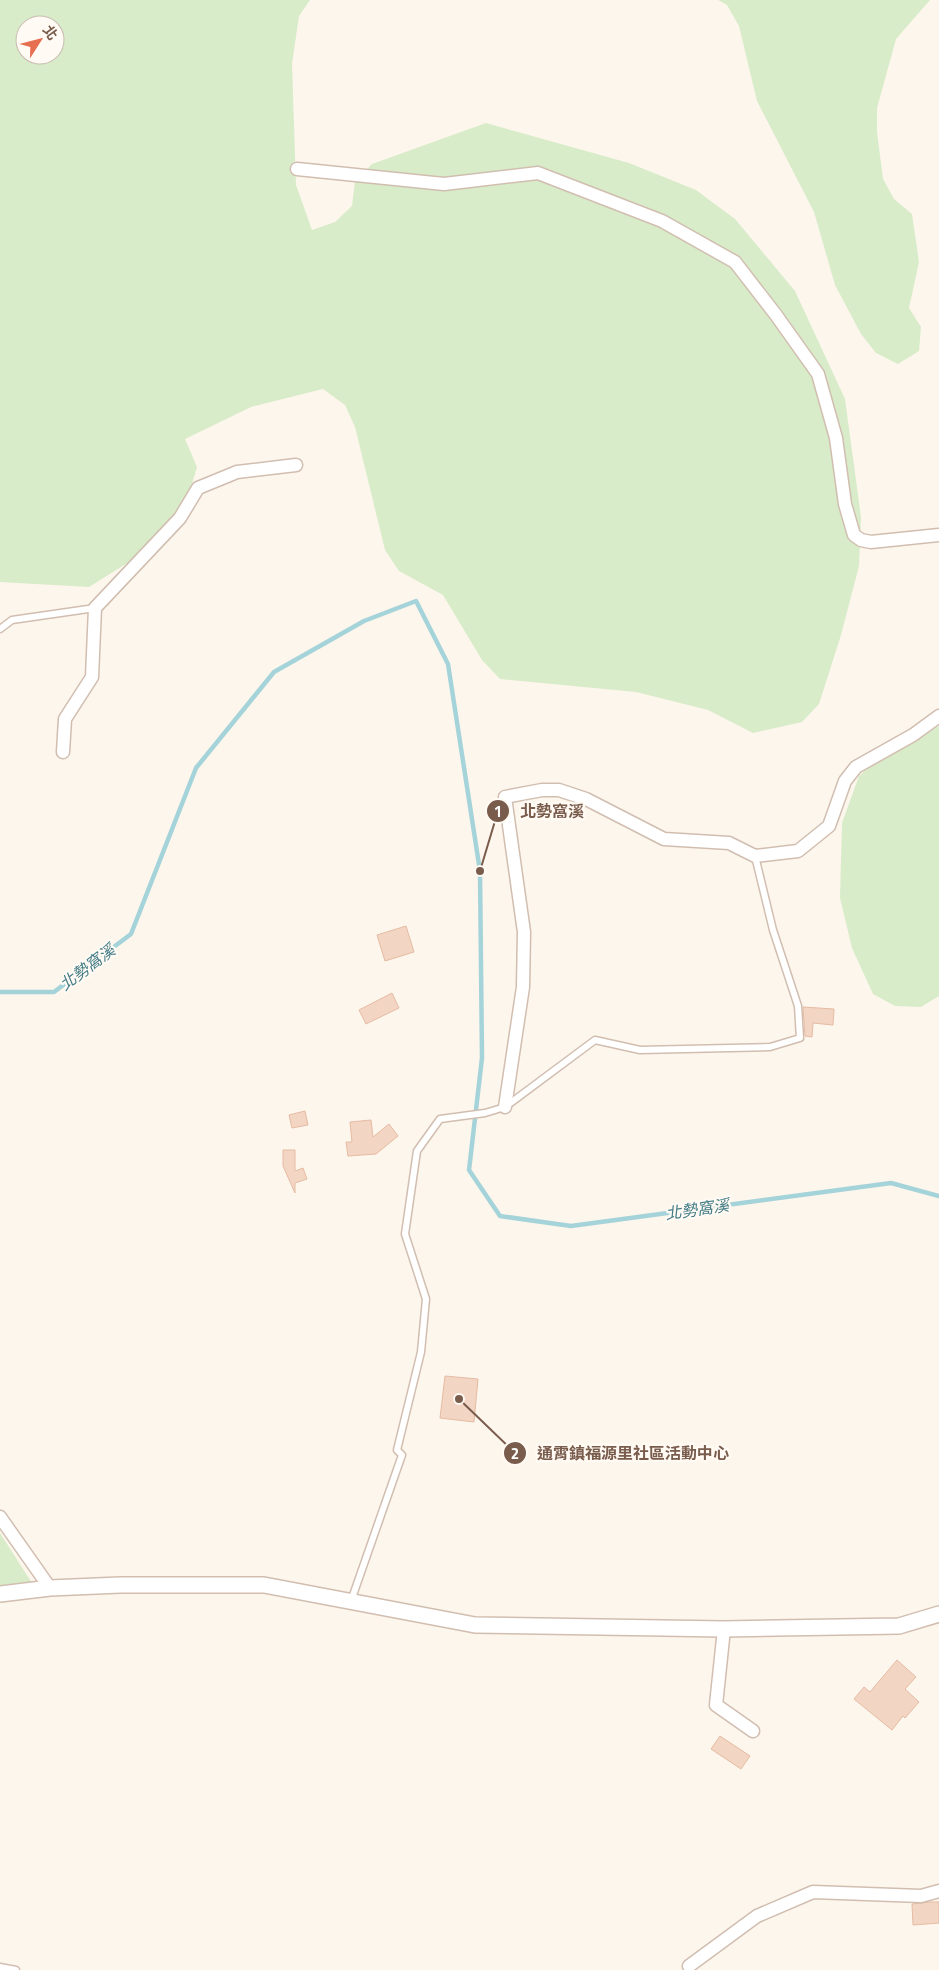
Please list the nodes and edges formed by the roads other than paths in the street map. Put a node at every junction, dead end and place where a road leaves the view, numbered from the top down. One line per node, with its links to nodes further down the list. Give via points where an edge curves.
1 (297, 169): 3 (street, via 444,184 538,174 662,221 699,241 735,262 818,374 836,438 845,504 854,535 871,542)
2 (296, 465): 4 (street, via 237,472 198,488 180,518)
3 (939, 535)
4 (95, 608): 5 (lane, via 12,620); 7 (street, via 92,677 66,719)
5 (0, 629)
6 (939, 716): 8 (street, via 856,767 846,781 829,826 798,851)
7 (63, 752)
8 (754, 856): 9 (lane, via 773,930 798,1006 800,1038 770,1047 640,1050 595,1040); 9 (street, via 728,843 664,839 586,799 559,790 505,797 524,932 523,987)
9 (505, 1107): 13 (lane, via 440,1119 418,1151 406,1234 426,1299 421,1352 397,1450 402,1455)
10 (0, 1516): 11 (street)
11 (50, 1588): 12 (street); 13 (street, via 264,1585)
12 (0, 1594)
13 (351, 1601): 15 (street, via 475,1625)
14 (939, 1614): 15 (street, via 899,1626)
15 (724, 1629): 16 (street, via 716,1705)
16 (753, 1731)
17 (939, 1891): 18 (street, via 921,1896 813,1892 757,1916)
18 (688, 1966)
19 (0, 1967): 20 (lane)
20 (16, 1970)

